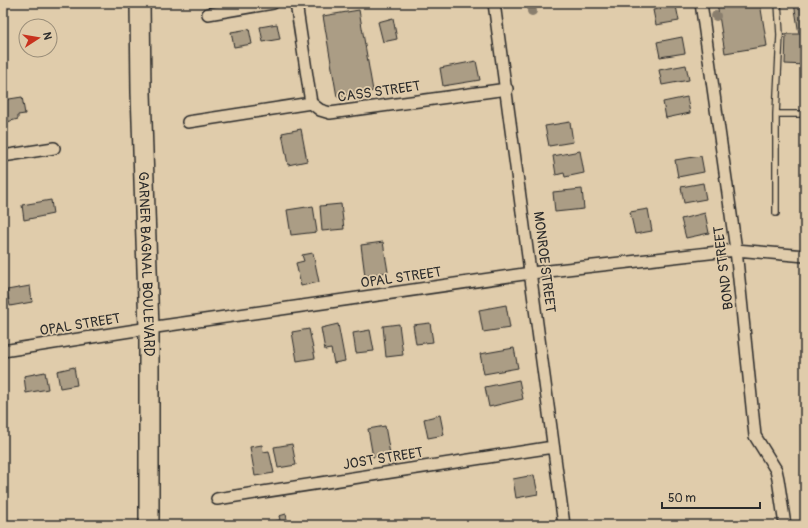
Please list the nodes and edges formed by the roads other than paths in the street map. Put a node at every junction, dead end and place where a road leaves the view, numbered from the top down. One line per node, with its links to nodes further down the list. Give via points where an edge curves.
1 (140, 3): 19 (highway, GARNER BAGNAL BOULEVARD)
2 (273, 3): 7 (street)
3 (296, 3): 9 (street)
4 (494, 3): 8 (street, MONROE STREET)
5 (701, 3): 16 (street, BOND STREET)
6 (778, 3): 10 (lane, via 780,35)
7 (208, 14)
8 (507, 89): 9 (street, CASS STREET, via 330,114); 18 (street, MONROE STREET)
9 (311, 103): 12 (street)
10 (776, 114): 11 (lane); 15 (lane)
11 (805, 114)
12 (188, 122)
13 (54, 148): 14 (street)
14 (3, 156)
15 (776, 213)
16 (736, 250): 17 (street, OPAL STREET); 18 (street, OPAL STREET); 25 (street, BOND STREET, via 755,436 776,470)
17 (805, 256)
18 (531, 273): 19 (street, OPAL STREET); 21 (street, MONROE STREET)
19 (149, 328): 20 (street, OPAL STREET); 23 (highway, GARNER BAGNAL BOULEVARD)
20 (3, 351)
21 (553, 447): 22 (street, JOST STREET); 24 (street, MONROE STREET)
22 (217, 499)
23 (149, 525)
24 (564, 525)
25 (785, 525)

